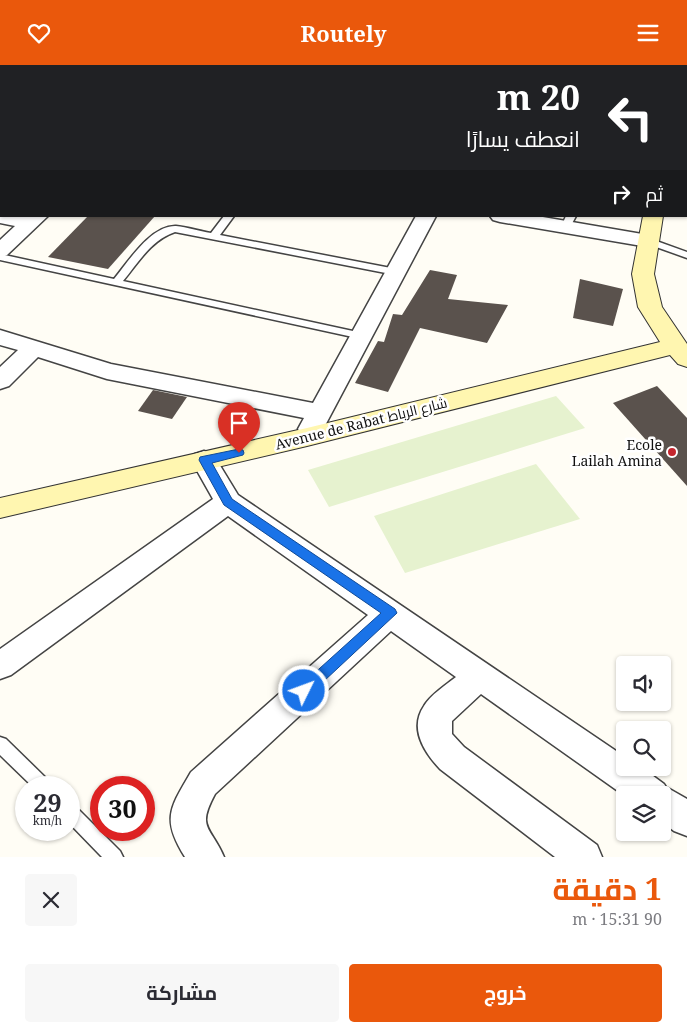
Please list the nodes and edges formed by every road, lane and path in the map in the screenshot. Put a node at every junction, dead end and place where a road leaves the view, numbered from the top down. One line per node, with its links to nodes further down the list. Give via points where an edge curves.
1 (0, 217): 6 (street)
2 (228, 217): 8 (lane)
3 (425, 217): 13 (street)
4 (512, 217): 7 (street)
5 (654, 217): 9 (street)
6 (35, 220): 10 (street)
7 (569, 222): 9 (street)
8 (213, 237): 13 (lane); 14 (lane, via 185,230 165,231 155,237)
9 (648, 241): 11 (lane); 18 (street, via 643,273 650,307)
10 (0, 251)
11 (687, 255)
12 (0, 257): 14 (lane)
13 (396, 272): 15 (street)
14 (116, 283): 15 (lane)
15 (362, 336): 20 (street)
16 (0, 337): 17 (street)
17 (34, 349): 19 (street); 20 (street, via 107,371)
18 (681, 352): 21 (street, Avenue de Rabat شارع الرباط)
19 (0, 381)
20 (320, 413): 21 (street)
21 (307, 437): 22 (street, Avenue de Rabat شارع الرباط)
22 (204, 460): 23 (street); 24 (street, Avenue de Rabat شارع الرباط)
23 (228, 502): 25 (street); 26 (street)
24 (0, 508)
25 (391, 613): 27 (street); 35 (street, via 203,783 186,818 188,832)
26 (0, 666)
27 (480, 675): 30 (street); 36 (street, via 436,714 433,730 436,742 452,758)
28 (0, 745): 29 (lane)
29 (32, 776)
30 (639, 786)
31 (671, 808): 32 (street)
32 (687, 819)
33 (80, 823): 34 (lane)
34 (114, 857)
35 (206, 857)
36 (584, 857)

